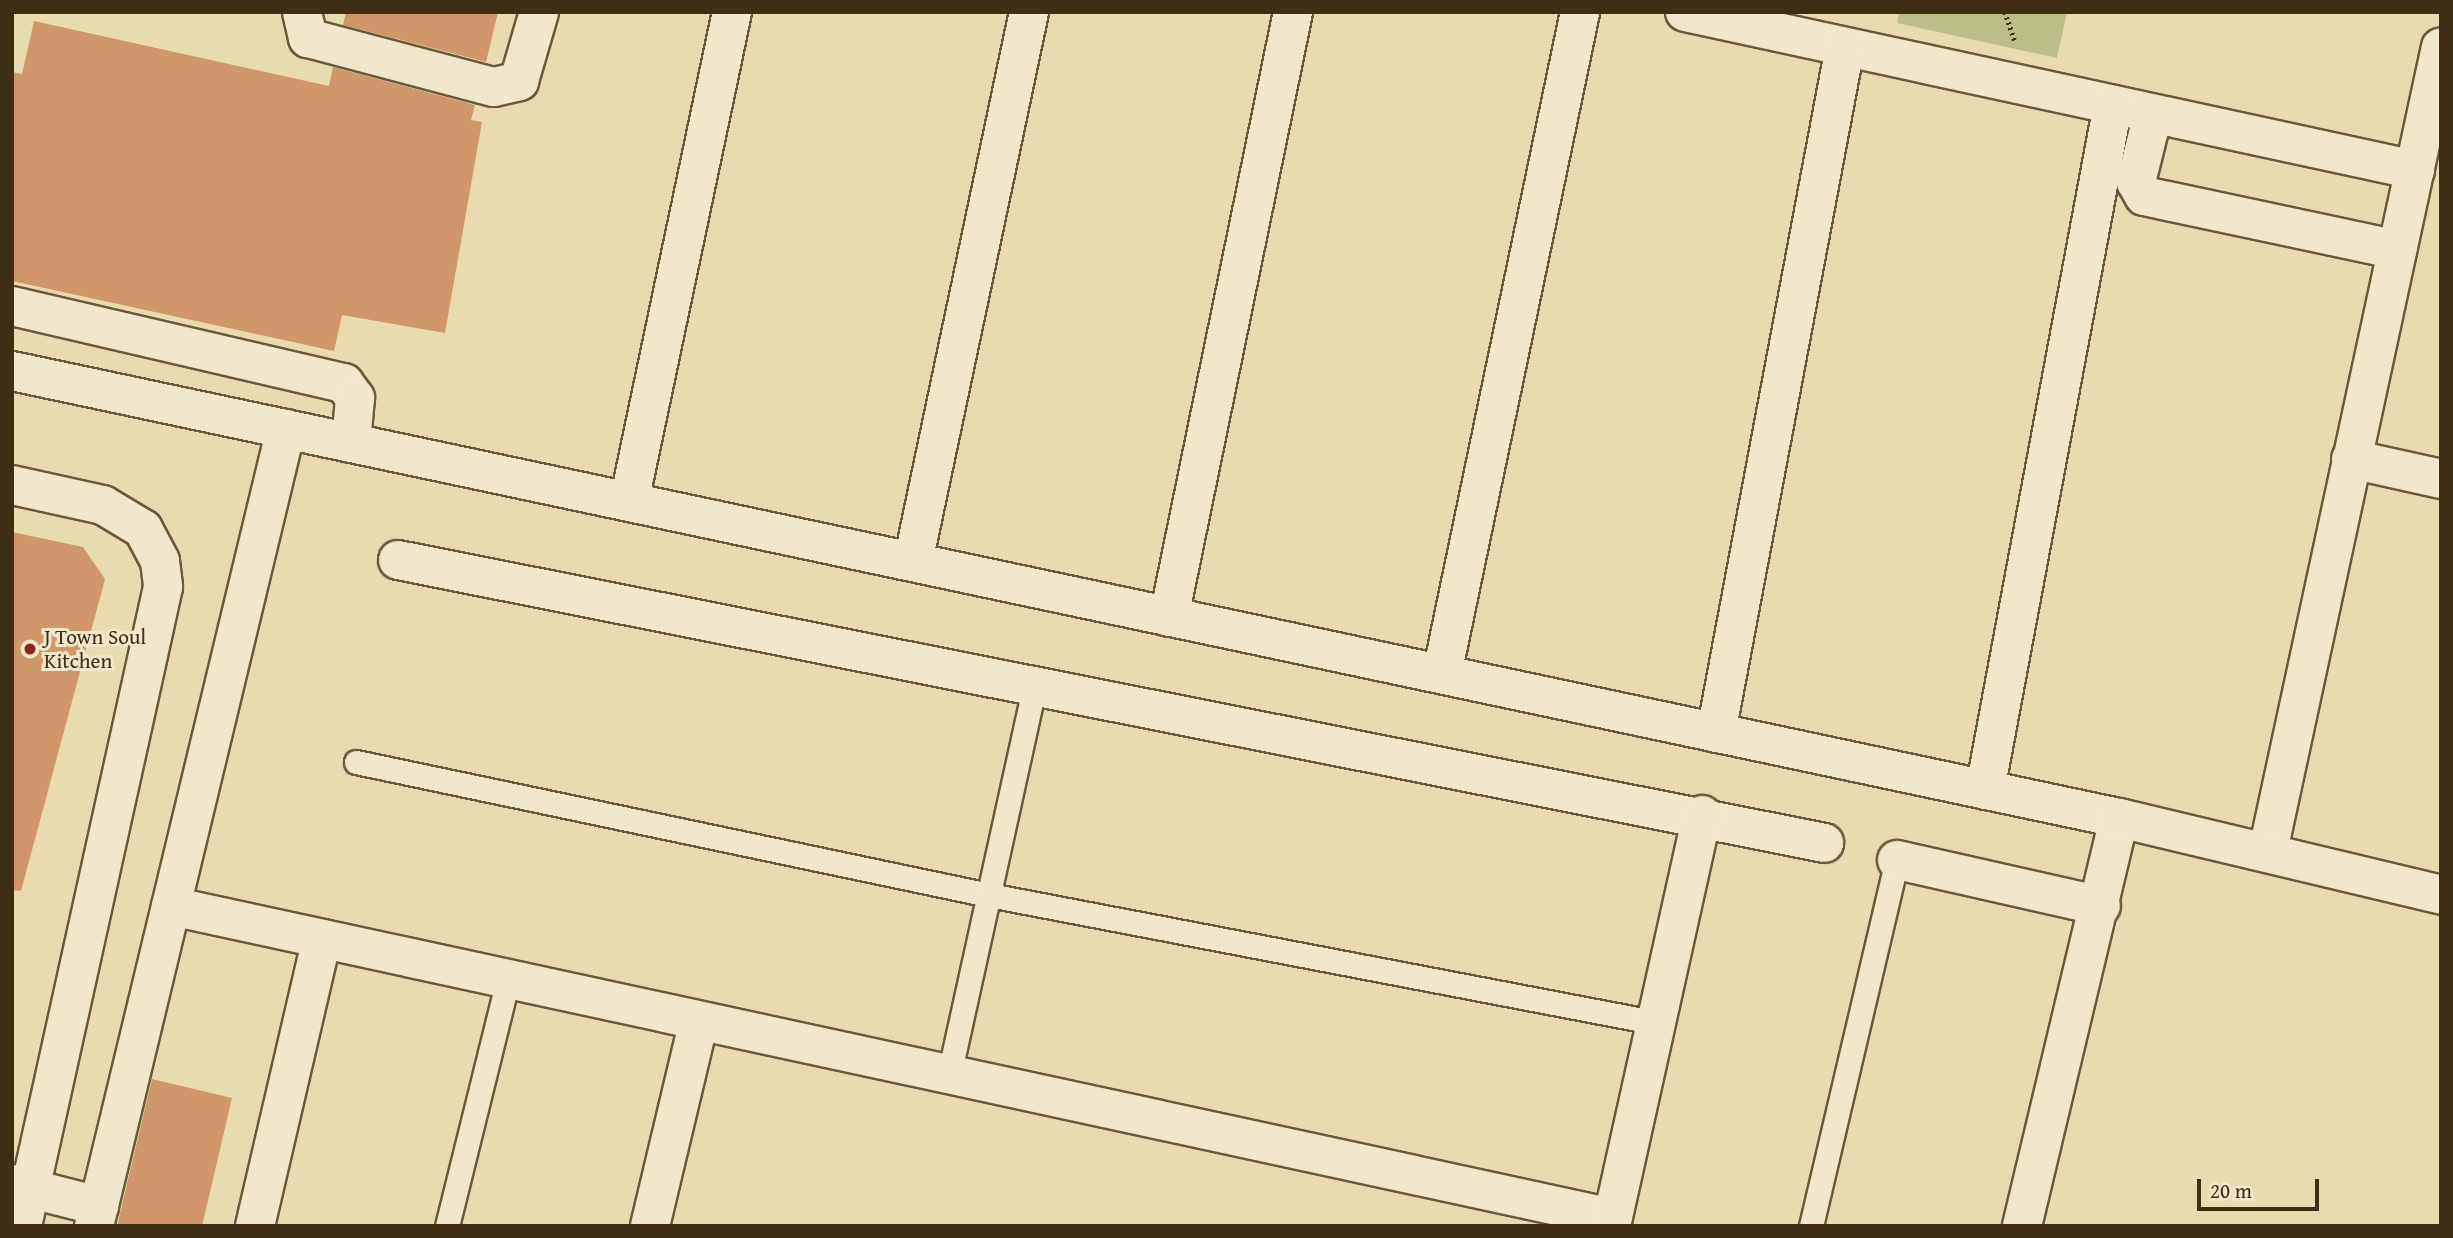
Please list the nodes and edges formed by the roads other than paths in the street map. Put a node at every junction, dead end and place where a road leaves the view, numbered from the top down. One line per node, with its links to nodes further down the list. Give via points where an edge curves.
1 (302, 12): 2 (street, via 308,38 494,87 519,81)
2 (539, 12)
3 (732, 12): 22 (street)
4 (1029, 12): 24 (street)
5 (1293, 12): 25 (street)
6 (1580, 12): 26 (street)
7 (1685, 12): 8 (street)
8 (1845, 47): 11 (street); 28 (street)
9 (2441, 47): 10 (street)
10 (2436, 96): 13 (street)
11 (2113, 104): 12 (street); 30 (street)
12 (2153, 114): 13 (street); 14 (street, via 2136,182 2144,196)
13 (2414, 170): 14 (street)
14 (2397, 250): 19 (street)
15 (12, 306): 18 (street, via 344,383 355,398)
16 (12, 371): 17 (street)
17 (286, 429): 18 (street); 38 (street)
18 (351, 443): 22 (street)
19 (2351, 459): 20 (street); 34 (street)
20 (2441, 479)
21 (12, 485): 45 (street, via 103,505 143,529 160,561 163,587)
22 (629, 502): 24 (street)
23 (398, 560): 27 (street)
24 (913, 562): 25 (street)
25 (1169, 617): 26 (street)
26 (1442, 674): 28 (street)
27 (1035, 683): 31 (street); 36 (lane)
28 (1716, 733): 30 (street)
29 (356, 762): 36 (lane)
30 (1985, 790): 32 (street)
31 (1702, 815): 33 (street); 43 (street)
32 (2119, 818): 34 (street); 39 (street)
33 (1824, 843)
34 (2268, 851): 37 (street)
35 (1897, 860): 39 (street); 52 (lane)
36 (989, 895): 43 (lane); 44 (lane)
37 (2441, 895)
38 (171, 906): 40 (street); 46 (street)
39 (2101, 906): 53 (street)
40 (322, 939): 41 (street); 49 (street)
41 (508, 979): 42 (street); 50 (lane)
42 (699, 1021): 44 (street); 51 (street)
43 (1658, 1023): 47 (street)
44 (949, 1075): 47 (street)
45 (21, 1187): 46 (street); 48 (street)
46 (97, 1216)
47 (1612, 1222)
48 (22, 1226)
49 (255, 1226)
50 (447, 1226)
51 (650, 1226)
52 (1811, 1226)
53 (2022, 1226)

